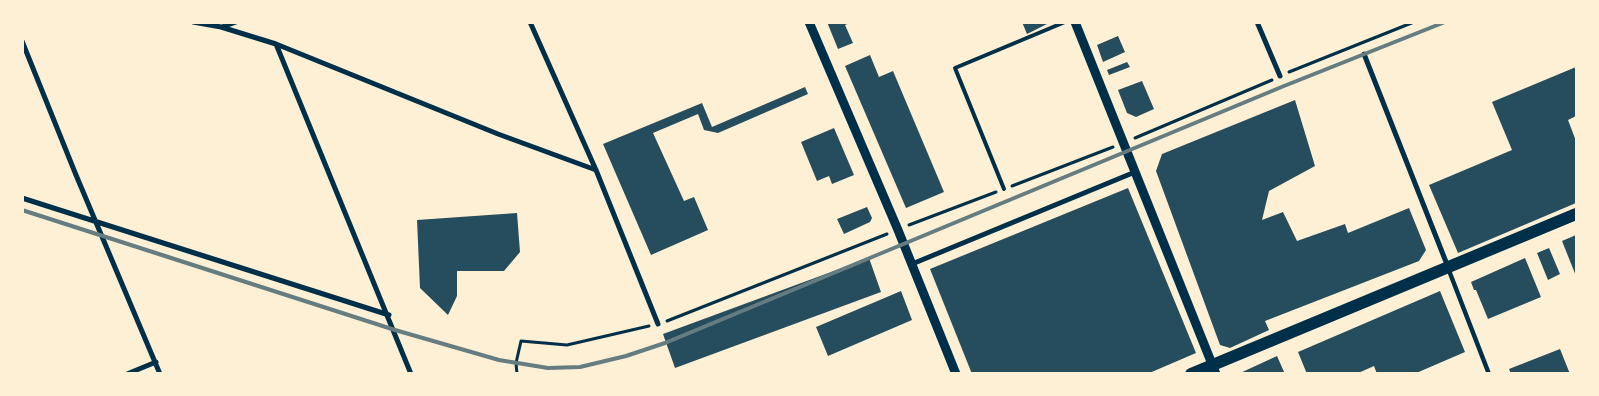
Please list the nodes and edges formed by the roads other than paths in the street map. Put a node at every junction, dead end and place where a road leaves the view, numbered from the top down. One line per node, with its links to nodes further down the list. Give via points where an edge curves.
1 (193, 22): 8 (street)
2 (236, 22): 8 (street)
3 (530, 22): 13 (street)
4 (809, 22): 19 (street)
5 (1065, 22): 15 (lane, via 955,68)
6 (1075, 22): 14 (street)
7 (1257, 22): 12 (street)
8 (221, 27): 10 (street)
9 (22, 41): 18 (street)
10 (276, 44): 13 (street); 21 (street)
11 (1364, 54): 20 (street)
12 (1280, 76)
13 (596, 170): 22 (street)
14 (1136, 172): 19 (street); 24 (street)
15 (1004, 189)
16 (22, 198): 18 (street)
17 (1576, 214): 20 (main road)
18 (95, 220): 21 (street); 23 (street)
19 (912, 264): 28 (street)
20 (1448, 268): 24 (main road); 30 (street)
21 (389, 314): 27 (street)
22 (658, 324)
23 (156, 362): 25 (street); 26 (street)
24 (1214, 369): 29 (main road)
25 (127, 374)
26 (160, 374)
27 (412, 374)
28 (956, 374)
29 (1191, 374)
30 (1489, 374)

